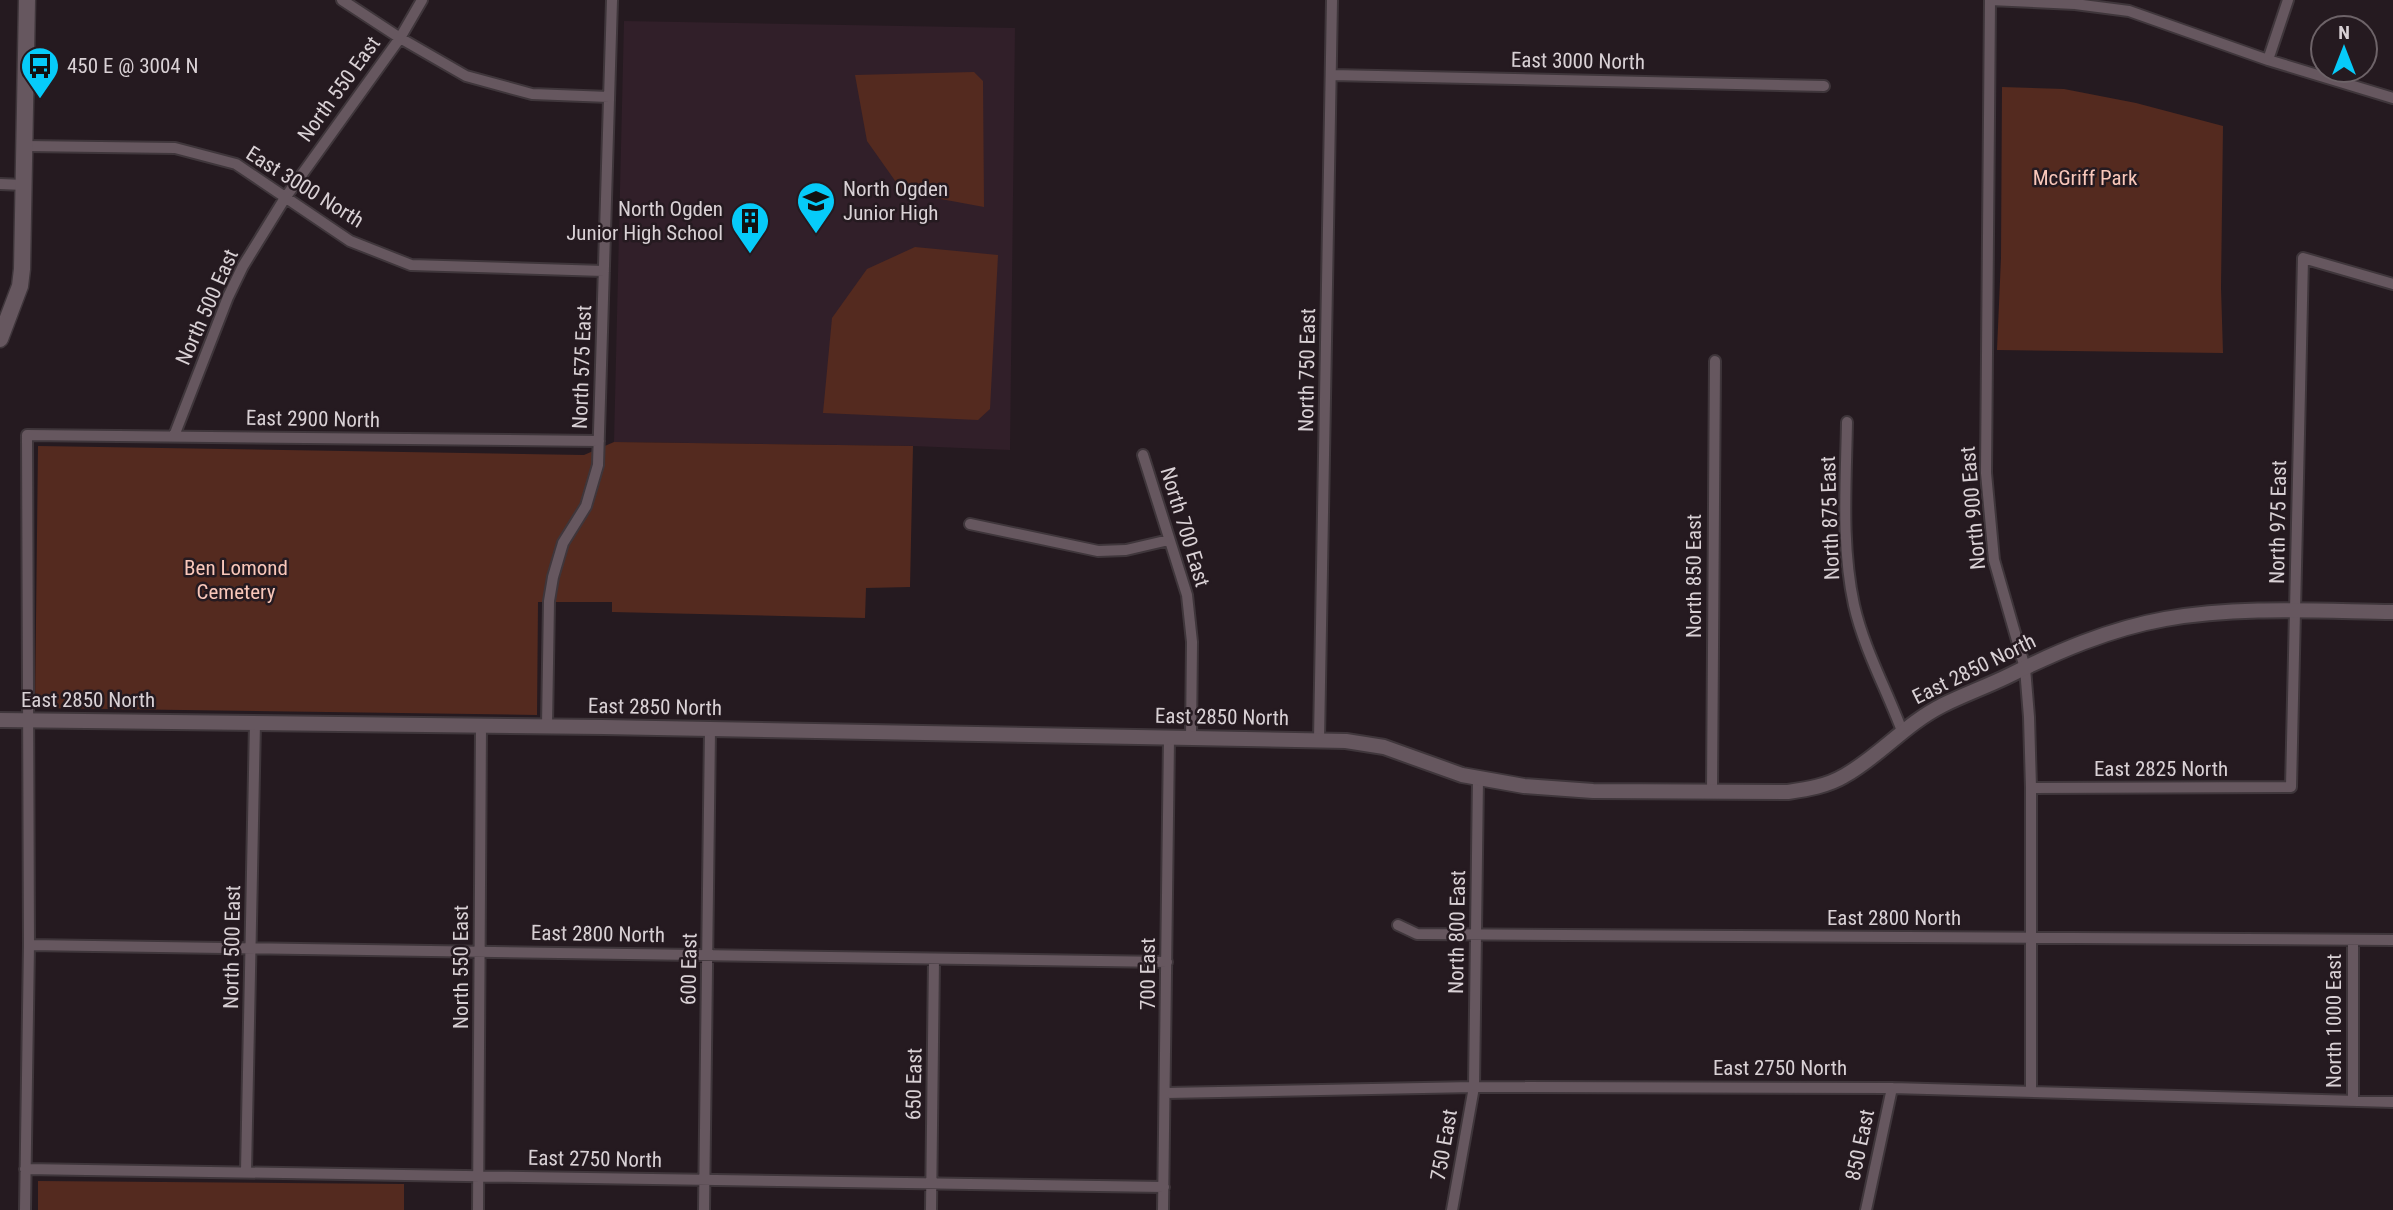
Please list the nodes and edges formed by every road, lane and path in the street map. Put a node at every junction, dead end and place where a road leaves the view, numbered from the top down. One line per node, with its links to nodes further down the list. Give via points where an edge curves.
1 (27, 0): 15 (main road)
2 (342, 0): 9 (street)
3 (422, 0): 9 (street, North 550 East)
4 (612, 0): 13 (street, North 575 East)
5 (1332, 0): 11 (street, North 750 East)
6 (1990, 0): 8 (street); 31 (street, North 900 East, via 1986,473 1994,560)
7 (2288, 0): 10 (street)
8 (2130, 5): 10 (street)
9 (400, 38): 13 (street, via 466,76 532,94); 18 (street, North 550 East)
10 (2268, 60): 14 (street)
11 (1332, 75): 12 (street, East 3000 North); 41 (street, North 750 East)
12 (1824, 86)
13 (609, 97): 19 (street, North 575 East)
14 (2393, 98)
15 (24, 146): 17 (main road); 18 (street, East 3000 North, via 175,148 236,164)
16 (0, 184): 17 (street)
17 (24, 185): 21 (main road, via 20,286)
18 (285, 198): 19 (street, East 3000 North, via 350,241 411,265); 24 (street, North 500 East, via 228,297)
19 (604, 271): 25 (street, North 575 East)
20 (2393, 284): 29 (street, North 975 East, via 2303,258)
21 (0, 339)
22 (1715, 361): 45 (street, North 850 East)
23 (1847, 422): 38 (street, North 875 East, via 1846,541 1854,604 1868,652)
24 (174, 436): 25 (street, East 2900 North); 33 (street, East 2900 North, via 27,435)
25 (599, 441): 36 (street, North 575 East, via 598,465 586,506 563,543 553,577)
26 (1143, 455): 28 (street, North 700 East)
27 (970, 524): 28 (street, via 1098,551)
28 (1169, 540): 39 (street, North 700 East, via 1187,594 1192,642)
29 (2295, 610): 30 (street, East 2850 North); 31 (street, East 2850 North, via 2209,613 2144,623); 43 (street, North 975 East)
30 (2393, 612)
31 (2025, 668): 38 (street, East 2850 North, via 1944,705); 44 (street, North 900 East)
32 (0, 720): 33 (street, East 2850 North)
33 (28, 721): 34 (street, East 2850 North); 51 (street)
34 (255, 722): 35 (street, East 2850 North); 52 (street, North 500 East)
35 (481, 725): 36 (street, East 2850 North); 53 (street, North 550 East)
36 (548, 726): 37 (street, East 2850 North)
37 (710, 729): 40 (street, East 2850 North); 54 (street, 600 East)
38 (1902, 731): 45 (street, East 2850 North, via 1844,777 1818,787 1788,792)
39 (1191, 737): 40 (street, East 2850 North); 41 (street, East 2850 North)
40 (1168, 738): 56 (street, 700 East)
41 (1319, 740): 42 (street, East 2850 North, via 1372,744)
42 (1478, 778): 45 (street, East 2850 North, via 1566,790); 47 (street, North 800 East)
43 (2291, 788): 44 (street, East 2825 North)
44 (2031, 789): 48 (street, North 900 East)
45 (1712, 792)
46 (1398, 925): 47 (street, East 2800 North, via 1417,934)
47 (1477, 934): 48 (street, East 2800 North); 57 (street, North 800 East)
48 (2031, 937): 49 (street, East 2800 North); 59 (street, North 900 East)
49 (2353, 940): 50 (street, East 2800 North); 61 (street, North 1000 East)
50 (2393, 940)
51 (29, 946): 52 (street, East 2800 North); 63 (street)
52 (252, 948): 53 (street, East 2800 North); 64 (street, North 500 East)
53 (481, 951): 54 (street, East 2800 North); 65 (street, North 550 East)
54 (709, 955): 55 (street, East 2800 North); 66 (street, 600 East)
55 (934, 959): 56 (street, East 2800 North); 67 (street, 650 East)
56 (1167, 962): 60 (street, 700 East)
57 (1474, 1087): 58 (street, East 2750 North); 60 (street, East 2750 North); 74 (street, 750 East)
58 (1892, 1088): 59 (street, East 2750 North); 75 (street, 850 East)
59 (2031, 1092): 61 (street, East 2750 North)
60 (1166, 1093): 68 (street, 700 East)
61 (2353, 1101): 62 (street, East 2750 North)
62 (2393, 1102)
63 (25, 1169): 64 (street, East 2750 North); 69 (street)
64 (246, 1172): 65 (street, East 2750 North)
65 (479, 1177): 66 (street, East 2750 North); 70 (street, North 550 East)
66 (705, 1180): 67 (street, East 2750 North); 71 (street, 600 East)
67 (932, 1184): 68 (street, East 2750 North); 72 (street, 650 East)
68 (1164, 1187): 73 (street, 700 East)
69 (24, 1210)
70 (478, 1210)
71 (704, 1210)
72 (931, 1210)
73 (1163, 1210)
74 (1452, 1210)
75 (1866, 1210)

